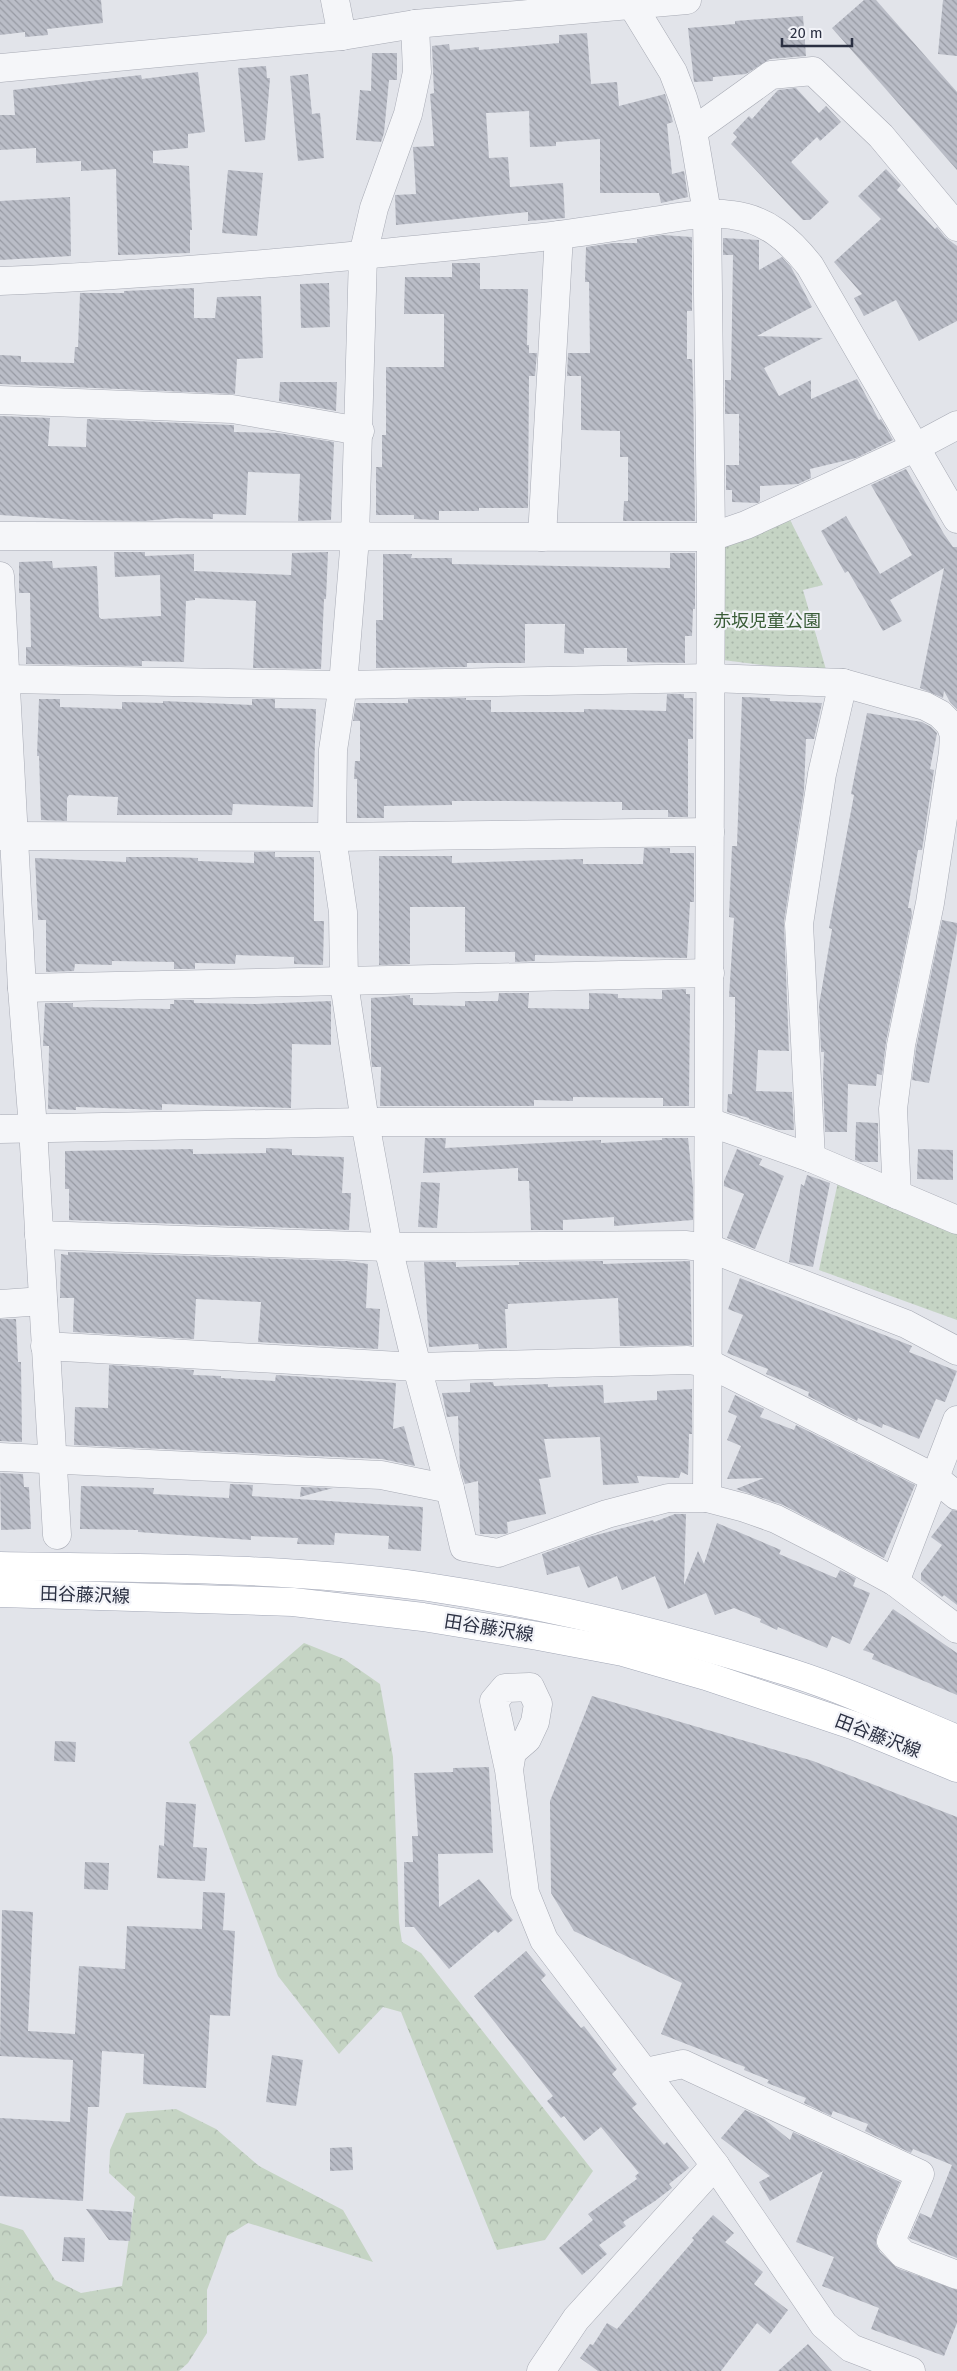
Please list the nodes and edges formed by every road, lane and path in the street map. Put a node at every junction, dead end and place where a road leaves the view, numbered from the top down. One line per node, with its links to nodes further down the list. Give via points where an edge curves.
1 (335, 0): 5 (street)
2 (687, 0): 3 (street)
3 (631, 3): 4 (street); 7 (street, via 673,72)
4 (415, 24): 5 (street); 11 (street, via 417,72 408,114 374,208)
5 (342, 36): 6 (street)
6 (0, 68)
7 (692, 132): 8 (street); 9 (street, via 771,75 813,71 881,136)
8 (707, 213): 10 (street); 16 (street, via 750,218 772,228 794,246 810,266); 20 (street)
9 (957, 227)
10 (559, 235): 11 (street); 19 (street)
11 (363, 255): 12 (street, via 111,277); 15 (street)
12 (0, 281)
13 (0, 400): 15 (street, via 232,409)
14 (957, 425): 16 (street)
15 (360, 431): 21 (street)
16 (914, 448): 17 (street); 20 (street, via 746,525)
17 (957, 519)
18 (0, 536): 21 (street)
19 (542, 537): 20 (street); 21 (street)
20 (711, 537): 23 (street)
21 (355, 538): 26 (street)
22 (0, 576): 24 (street)
23 (711, 678): 25 (street); 26 (street); 27 (street)
24 (6, 679): 26 (street); 28 (street)
25 (843, 683): 37 (street, via 822,774 799,924); 38 (street, via 925,706 940,714 950,724 954,735 930,903 901,1045 893,1109)
26 (343, 685): 29 (street, via 333,750)
27 (710, 832): 29 (street); 30 (street)
28 (7, 836): 29 (street); 32 (street)
29 (332, 837): 31 (street, via 344,912)
30 (710, 973): 31 (street); 34 (street)
31 (344, 983): 32 (street); 33 (street)
32 (22, 988): 35 (street)
33 (365, 1122): 34 (street); 35 (street); 41 (street)
34 (709, 1122): 37 (street); 42 (street)
35 (33, 1128): 36 (street); 40 (street)
36 (0, 1130)
37 (811, 1158): 38 (street)
38 (896, 1195): 39 (street)
39 (957, 1220)
40 (40, 1235): 41 (street); 43 (street)
41 (388, 1247): 42 (street, via 685,1245); 48 (street)
42 (708, 1248): 46 (street, via 906,1324); 47 (street)
43 (43, 1301): 44 (street); 45 (street)
44 (0, 1304)
45 (45, 1346): 48 (street); 51 (street)
46 (957, 1351)
47 (708, 1363): 48 (street, via 688,1360); 52 (street); 55 (street)
48 (417, 1367): 53 (street)
49 (957, 1420): 52 (street)
50 (0, 1456): 51 (street)
51 (53, 1458): 53 (street, via 381,1475); 56 (street)
52 (935, 1478): 54 (street); 58 (street)
53 (450, 1489): 55 (street, via 464,1548 498,1553 607,1514 668,1498)
54 (957, 1496)
55 (707, 1498): 58 (street, via 776,1520)
56 (57, 1535)
57 (0, 1566): 62 (main road, 田谷藤沢線, via 298,1573 426,1587 498,1599 555,1610 794,1674)
58 (895, 1582): 60 (street)
59 (0, 1593): 61 (main road, 田谷藤沢線, via 294,1602 423,1617 623,1652)
60 (957, 1629)
61 (855, 1726): 63 (main road, 田谷藤沢線); 65 (main road)
62 (957, 1738)
63 (957, 1768)
64 (509, 1770): 66 (street, via 525,1893 544,1940)
65 (957, 1778)
66 (646, 2072): 67 (street); 68 (street, via 683,2064 920,2174 891,2241 903,2254)
67 (715, 2165): 69 (street, via 576,2319); 70 (street, via 824,2325 851,2348)
68 (957, 2275)
69 (541, 2371)
70 (911, 2371)

